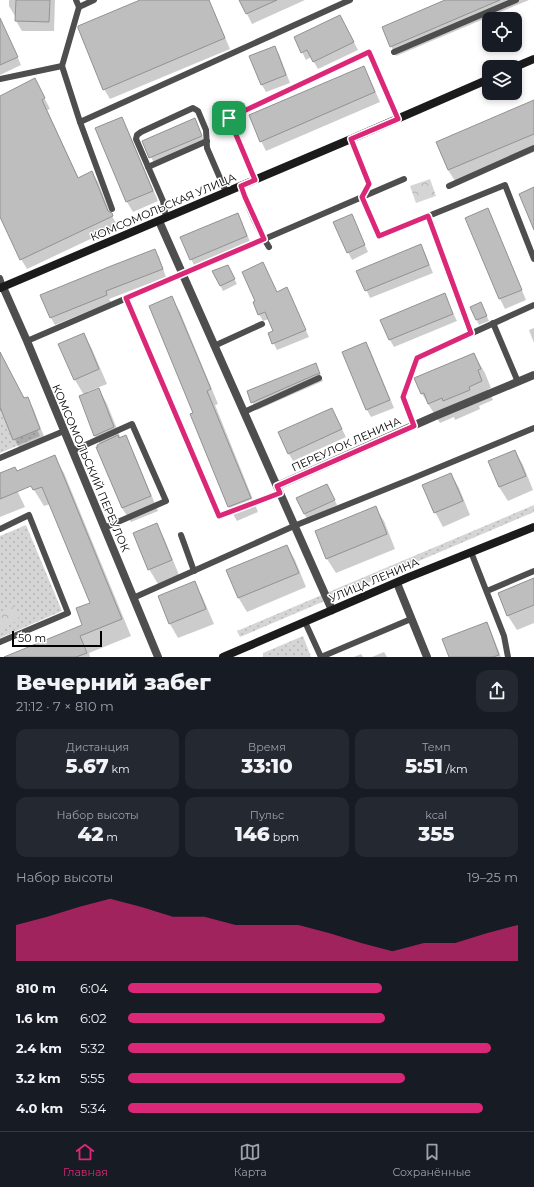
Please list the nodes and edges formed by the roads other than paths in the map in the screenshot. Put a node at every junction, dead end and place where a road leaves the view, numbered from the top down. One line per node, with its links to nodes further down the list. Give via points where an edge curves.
1 (76, 0): 5 (lane)
2 (94, 0): 5 (lane)
3 (350, 0): 13 (lane)
4 (516, 0): 6 (lane)
5 (79, 7): 9 (lane)
6 (394, 52)
7 (534, 59): 8 (street)
8 (522, 64)
9 (62, 66): 10 (lane); 13 (lane)
10 (0, 79)
11 (482, 82): 12 (street, КОМСОМОЛЬСКАЯ УЛИЦА)
12 (398, 119): 14 (street, КОМСОМОЛЬСКАЯ УЛИЦА); 19 (lane, via 369,52 229,118)
13 (80, 122): 24 (lane)
14 (351, 139): 19 (street, КОМСОМОЛЬСКАЯ УЛИЦА); 23 (lane, via 369,184)
15 (207, 141): 17 (lane); 17 (lane, via 206,130 198,111 193,108 137,135 136,139); 22 (lane, via 207,148)
16 (534, 148): 21 (lane)
17 (148, 168): 26 (lane, via 163,201)
18 (404, 179): 23 (lane)
19 (255, 180): 20 (street, КОМСОМОЛЬСКАЯ УЛИЦА)
20 (241, 186): 22 (street, КОМСОМОЛЬСКАЯ УЛИЦА); 27 (lane)
21 (449, 186)
22 (226, 192): 26 (street, КОМСОМОЛЬСКАЯ УЛИЦА)
23 (362, 197): 25 (lane, via 379,236); 27 (lane)
24 (112, 209)
25 (428, 216): 29 (lane, via 505,185); 37 (lane)
26 (162, 220): 30 (street); 32 (street, КОМСОМОЛЬСКАЯ УЛИЦА)
27 (264, 239): 28 (lane); 30 (lane)
28 (269, 247)
29 (534, 259)
30 (182, 274): 33 (lane); 39 (street)
31 (0, 278): 32 (lane)
32 (2, 288): 38 (street, КОМСОМОЛЬСКИЙ ПЕРЕУЛОК)
33 (126, 298): 38 (lane); 49 (lane, via 219,516)
34 (534, 305): 35 (lane)
35 (493, 323): 37 (lane); 42 (lane)
36 (262, 324): 39 (lane)
37 (471, 333): 44 (lane, via 417,358 403,397)
38 (27, 341): 46 (street, КОМСОМОЛЬСКИЙ ПЕРЕУЛОК)
39 (214, 346): 43 (street)
40 (534, 375): 42 (street, ПЕРЕУЛОК ЛЕНИНА)
41 (319, 378): 43 (lane)
42 (518, 382): 44 (street, ПЕРЕУЛОК ЛЕНИНА)
43 (244, 412): 49 (street)
44 (414, 426): 49 (street, ПЕРЕУЛОК ЛЕНИНА)
45 (534, 428): 50 (lane)
46 (64, 431): 47 (street, КОМСОМОЛЬСКИЙ ПЕРЕУЛОК); 48 (lane)
47 (72, 451): 52 (street, КОМСОМОЛЬСКИЙ ПЕРЕУЛОК); 52 (lane, via 132,424 166,501)
48 (0, 458)
49 (278, 490): 50 (street)
50 (294, 526): 56 (lane); 61 (street)
51 (534, 527): 55 (street, УЛИЦА ЛЕНИНА)
52 (104, 528): 60 (street, КОМСОМОЛЬСКИЙ ПЕРЕУЛОК)
53 (0, 529): 64 (lane, via 29,515 68,613)
54 (181, 535): 56 (lane)
55 (471, 552): 58 (street, УЛИЦА ЛЕНИНА); 59 (lane)
56 (194, 571): 60 (lane)
57 (534, 571): 59 (lane)
58 (396, 583): 61 (street, УЛИЦА ЛЕНИНА); 62 (street)
59 (487, 591): 69 (lane, via 504,636)
60 (133, 598): 65 (street, КОМСОМОЛЬСКИЙ ПЕРЕУЛОК)
61 (332, 610): 63 (street, УЛИЦА ЛЕНИНА)
62 (411, 619): 67 (lane); 68 (street)
63 (305, 622): 66 (street, УЛИЦА ЛЕНИНА); 67 (lane)
64 (0, 642)
65 (158, 657)
66 (223, 657)
67 (321, 657)
68 (427, 657)
69 (508, 657)

